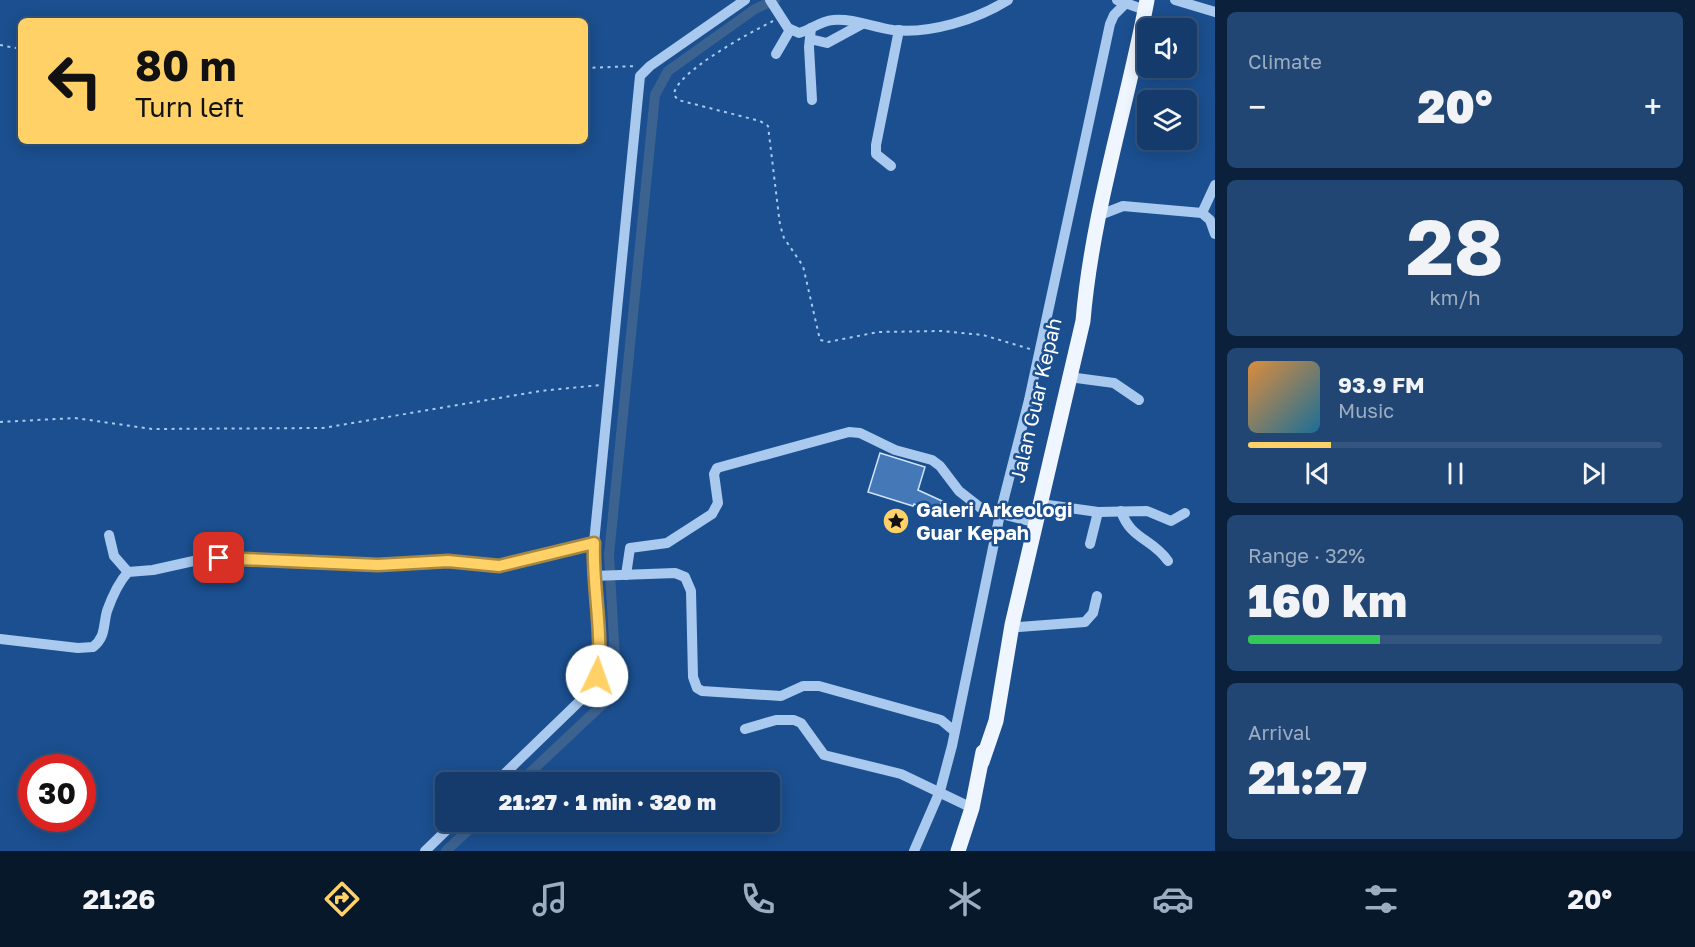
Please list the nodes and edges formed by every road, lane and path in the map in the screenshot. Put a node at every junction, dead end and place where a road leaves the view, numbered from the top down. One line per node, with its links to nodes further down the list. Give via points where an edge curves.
1 (745, 0): 17 (street)
2 (770, 0): 8 (street)
3 (1008, 0): 11 (street, via 942,26)
4 (1175, 0): 7 (street)
5 (1121, 2): 6 (street); 25 (street, via 1110,24)
6 (1146, 5): 22 (main road, Jalan Guar Kepah)
7 (1215, 12)
8 (779, 16): 10 (street); 25 (path, via 695,69 679,82 674,95 678,100 768,126 780,225 802,266 820,340 942,331 983,335)
9 (862, 24): 11 (street); 12 (street, via 836,19); 12 (street, via 826,43)
10 (790, 30): 12 (street); 15 (street)
11 (899, 30): 19 (street, via 876,144 876,154)
12 (810, 33): 18 (street)
13 (0, 45): 14 (path)
14 (18, 48)
15 (776, 54)
16 (588, 68): 17 (path, via 632,65)
17 (645, 69): 27 (street, via 637,93)
18 (812, 100)
19 (891, 166)
20 (1215, 185): 21 (street)
21 (1202, 213): 22 (street, via 1123,206); 23 (street, via 1210,220)
22 (1100, 214): 24 (main road, Jalan Guar Kepah)
23 (1215, 234)
24 (1085, 296): 26 (main road, Jalan Guar Kepah); 35 (main road, Jalan Guar Kepah, via 1074,318)
25 (1039, 351): 34 (street)
26 (1069, 377): 28 (street, via 1114,383); 30 (main road, Jalan Guar Kepah)
27 (609, 387): 29 (path, via 584,385 323,428 144,428 75,418); 37 (street)
28 (1139, 400)
29 (0, 422)
30 (1041, 504): 32 (street); 35 (main road, Jalan Guar Kepah)
31 (1121, 511): 32 (street); 33 (street, via 1147,511 1171,521); 39 (street, via 1132,532 1160,550)
32 (1098, 512): 38 (street)
33 (1185, 513)
34 (1003, 515): 35 (street); 41 (street, via 982,509 964,496 932,460 895,450 860,433 843,433 717,468 714,474 718,503 712,514 667,543 630,548); 47 (street)
35 (1029, 521): 44 (main road, Jalan Guar Kepah); 48 (main road, Jalan Guar Kepah, via 1004,626)
36 (109, 535): 40 (street, via 114,556)
37 (594, 543): 40 (street, via 504,566 448,561 378,565 207,558); 42 (street)
38 (1090, 544)
39 (1168, 561)
40 (128, 572): 45 (street, via 117,586 107,611 103,637 93,647)
41 (623, 575): 42 (street); 47 (street, via 675,573 688,580 693,677 700,690 781,696 803,686 819,686 941,720)
42 (597, 576): 49 (street, via 595,681 587,694)
43 (1096, 596): 44 (street, via 1093,613 1085,622 1019,627)
44 (1012, 624): 48 (main road, Jalan Guar Kepah, via 996,721)
45 (0, 639)
46 (745, 729): 50 (street, via 794,720 801,723 824,755 894,771)
47 (953, 730): 50 (street)
48 (982, 762): 51 (main road, Jalan Guar Kepah)
49 (506, 772)
50 (943, 794): 51 (street); 54 (street)
51 (968, 807): 55 (main road, Jalan Guar Kepah)
52 (444, 832): 53 (street)
53 (425, 851)
54 (914, 851)
55 (958, 851)

